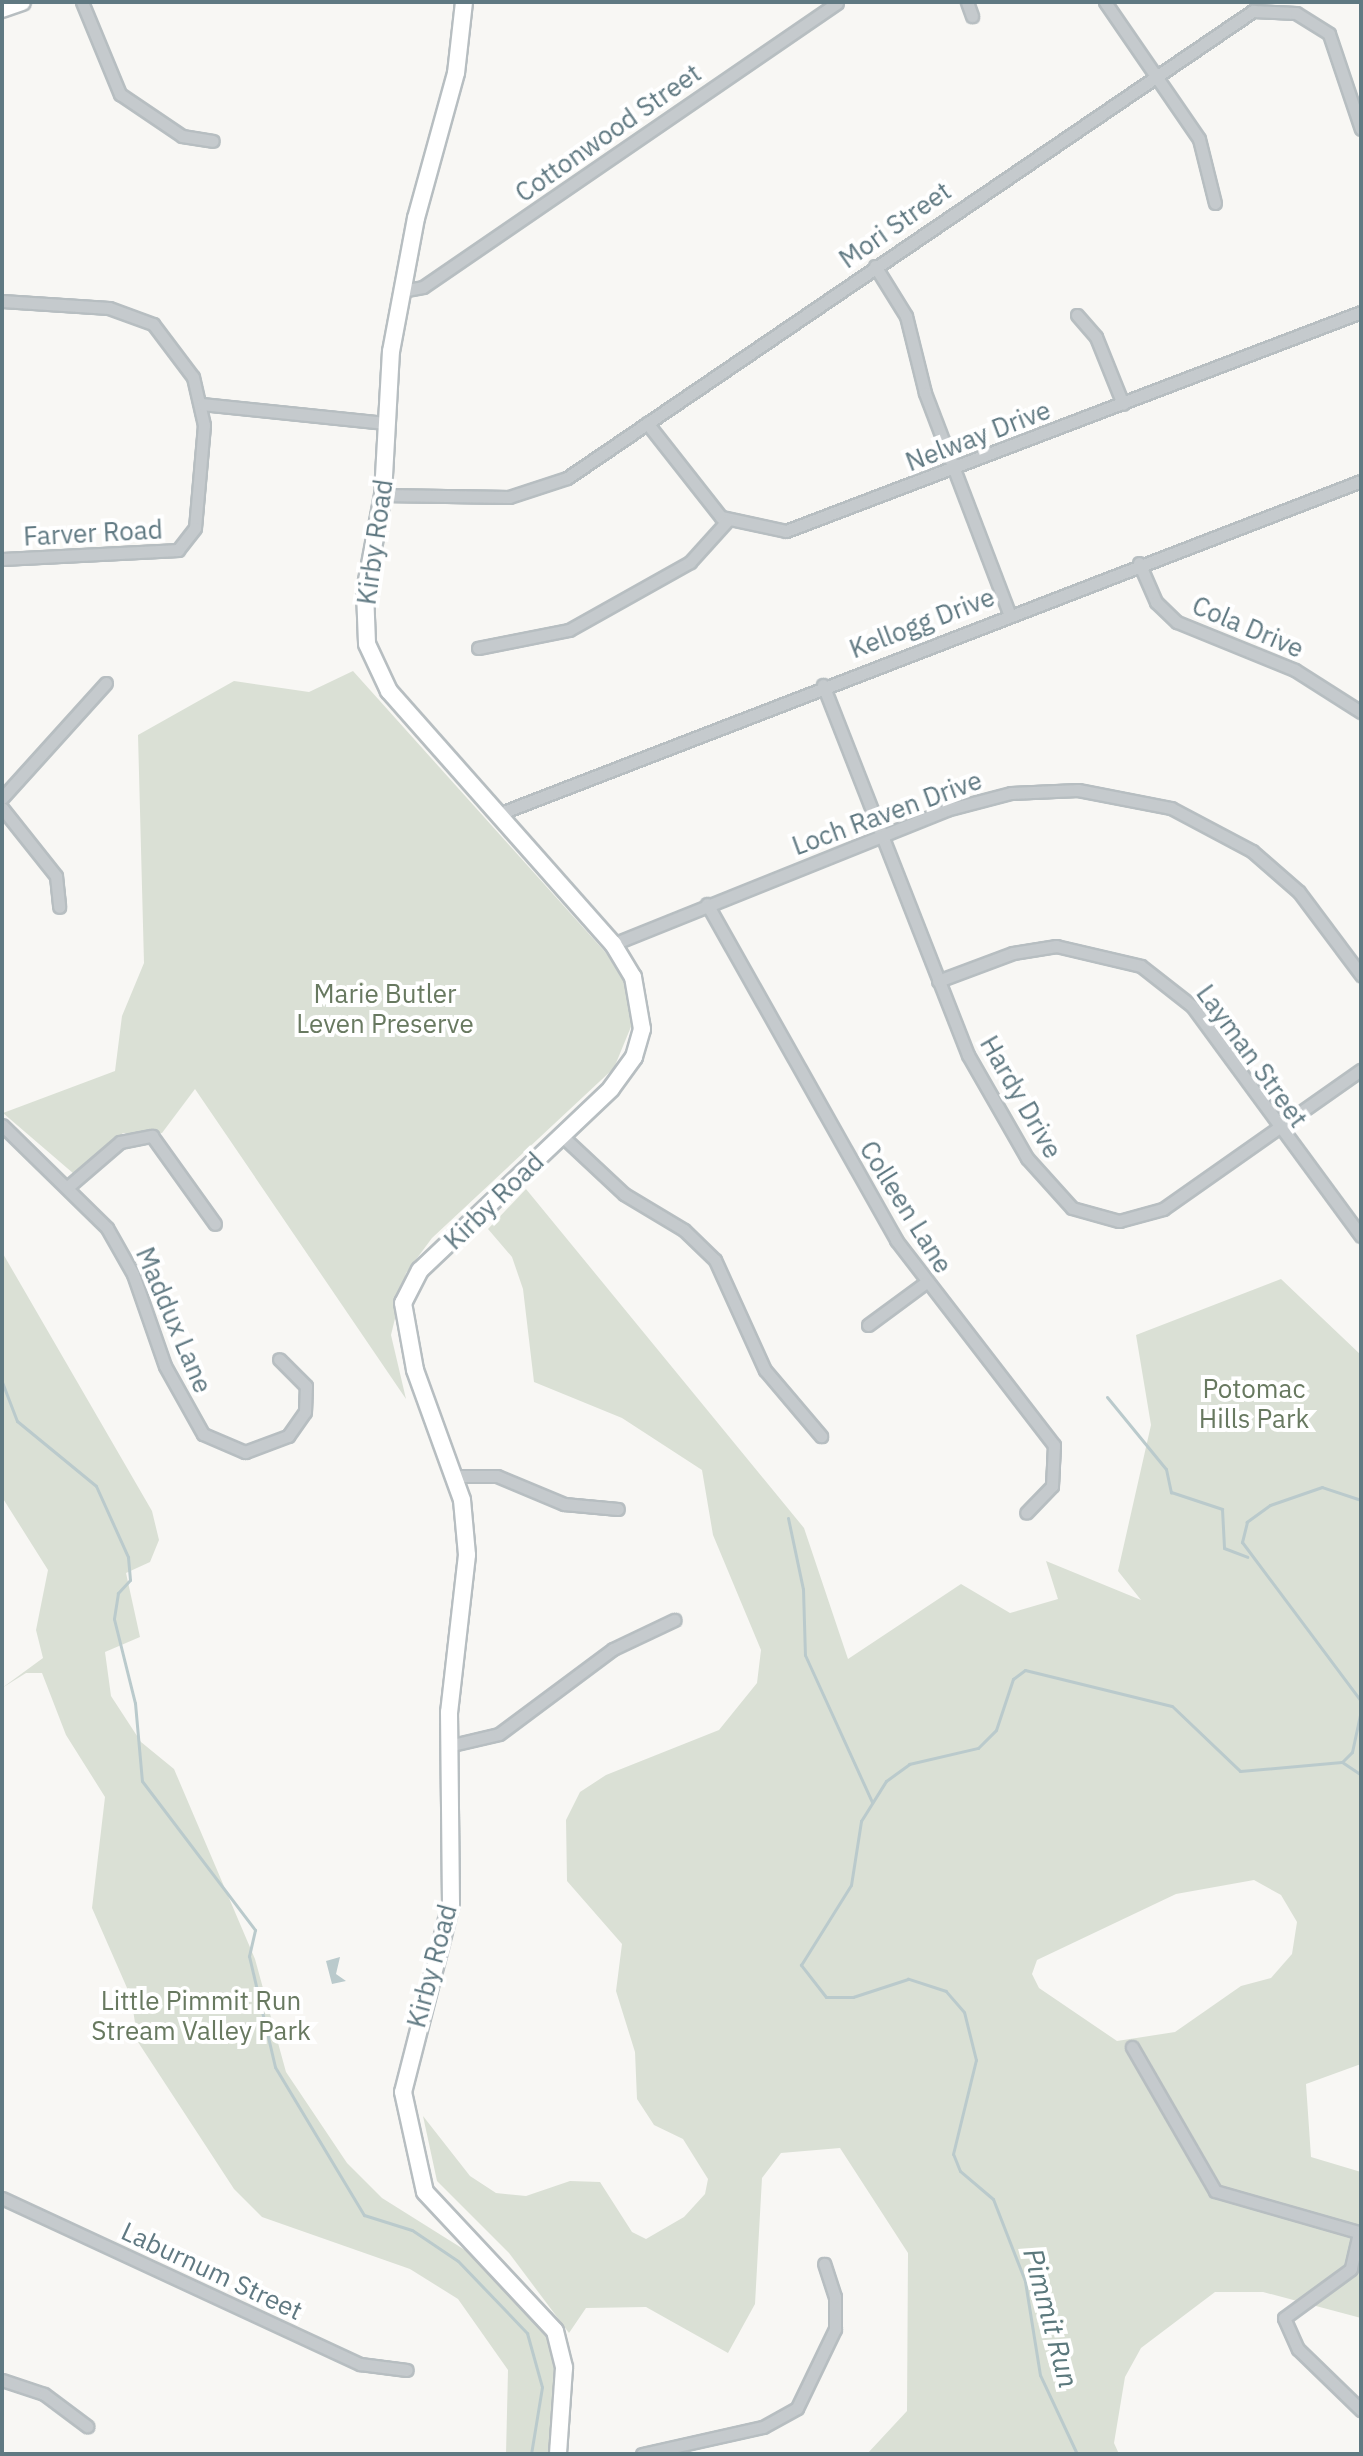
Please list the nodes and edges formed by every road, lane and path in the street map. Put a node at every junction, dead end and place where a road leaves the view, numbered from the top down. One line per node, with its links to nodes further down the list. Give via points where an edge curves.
1 (22, 2): 7 (main road)
2 (82, 2): 11 (street, via 120,94 182,136)
3 (464, 2): 14 (main road, Kirby Road, via 456,73)
4 (967, 2): 8 (street)
5 (1105, 2): 9 (street)
6 (837, 3): 14 (street, Cottonwood Street, via 543,208 423,287)
7 (2, 9)
8 (972, 16)
9 (1154, 74): 10 (street, Mori Street, via 1240,16 1296,13 1337,45); 12 (street, via 1199,139); 13 (street, Mori Street)
10 (1361, 129)
11 (213, 141)
12 (1215, 203)
13 (875, 266): 21 (street, Mori Street); 22 (street, via 906,316)
14 (401, 291): 20 (main road, Kirby Road)
15 (2, 301): 18 (street, via 140,316 177,350)
16 (1361, 312): 19 (street, Nelway Drive)
17 (1077, 315): 19 (street, via 1096,337)
18 (202, 404): 20 (street); 26 (street, Farver Road, via 197,512 185,545 159,555)
19 (1123, 404): 22 (street, Nelway Drive)
20 (387, 423): 24 (main road, Kirby Road)
21 (647, 423): 24 (street, Mori Street, via 567,478 529,493); 25 (street, Nelway Drive, via 694,492)
22 (954, 470): 25 (street, Nelway Drive, via 794,530 755,530); 28 (street)
23 (1361, 481): 27 (street, Kellogg Drive)
24 (383, 495): 35 (main road, Kirby Road, via 365,591 371,656 401,705)
25 (728, 520): 29 (street, via 690,562 569,630)
26 (2, 559)
27 (1139, 563): 28 (street, Kellogg Drive); 32 (street, Cola Drive, via 1156,602 1177,622 1295,670)
28 (1009, 613): 31 (street, Kellogg Drive)
29 (478, 648)
30 (106, 683): 33 (street)
31 (823, 685): 35 (street, Kellogg Drive); 36 (street, Hardy Drive)
32 (1361, 712)
33 (2, 798)
34 (2, 808): 38 (street, via 56,876)
35 (501, 813): 39 (main road, Kirby Road)
36 (881, 835): 37 (street, Loch Raven Drive); 40 (street, Loch Raven Drive, via 1011,793 1078,790 1142,799 1200,820 1252,851 1299,892); 41 (street, Hardy Drive)
37 (707, 904): 39 (street, Loch Raven Drive); 49 (street, Colleen Lane)
38 (59, 907)
39 (613, 944): 45 (main road, Kirby Road, via 638,995 640,1044 611,1089)
40 (1361, 975)
41 (938, 981): 44 (street, Layman Street, via 1034,948 1078,947 1121,957 1160,977 1192,1006); 44 (street, Hardy Drive, via 1006,1126 1054,1192 1086,1215 1119,1221 1149,1216)
42 (1361, 1070): 44 (street, Hardy Drive)
43 (2, 1125): 46 (street, Maddux Lane)
44 (1279, 1128): 48 (street, Layman Street)
45 (562, 1136): 52 (street, via 624,1194 684,1230 715,1260 765,1370); 53 (main road, Kirby Road, via 406,1290 403,1317 415,1370)
46 (70, 1185): 47 (street, via 112,1147 152,1136); 51 (street, Maddux Lane, via 122,1250 165,1366 203,1434 245,1452 288,1436 305,1412 306,1386)
47 (215, 1224)
48 (1361, 1236)
49 (925, 1283): 50 (street); 55 (street, Colleen Lane, via 1054,1445 1052,1486)
50 (868, 1325)
51 (279, 1359)
52 (821, 1436)
53 (455, 1476): 54 (street, via 497,1476 564,1504); 57 (main road, Kirby Road, via 467,1555)
54 (618, 1509)
55 (1026, 1513)
56 (674, 1620): 57 (street, via 613,1649 499,1734)
57 (448, 1746): 66 (main road, Kirby Road, via 451,1904 405,2064 405,2115 430,2199 555,2331 564,2368)
58 (1132, 2047): 60 (street, via 1215,2191)
59 (2, 2198): 62 (street, Laburnum Street, via 360,2364)
60 (1360, 2233): 64 (street, via 1351,2269 1291,2307 1284,2320 1298,2349)
61 (824, 2264): 67 (street, via 835,2297 835,2329 797,2408 763,2427)
62 (407, 2370)
63 (2, 2380): 65 (street, via 44,2394)
64 (1361, 2410)
65 (87, 2426)
66 (558, 2454)
67 (642, 2454)

